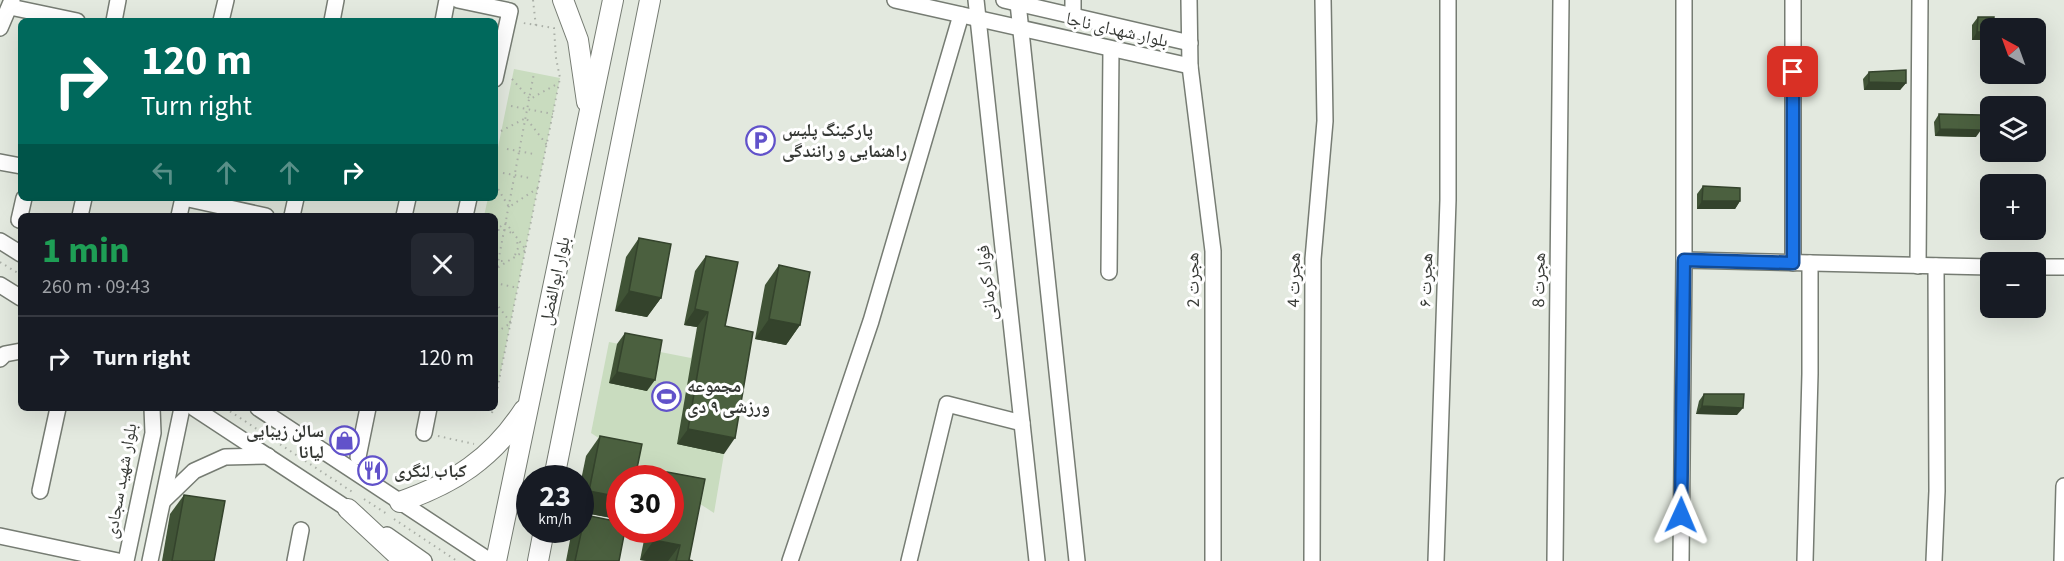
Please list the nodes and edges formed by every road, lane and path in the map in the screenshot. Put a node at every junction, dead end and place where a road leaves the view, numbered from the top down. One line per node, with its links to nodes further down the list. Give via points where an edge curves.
1 (118, 0): 26 (street)
2 (226, 0): 27 (street)
3 (336, 0): 28 (street)
4 (447, 0): 29 (street)
5 (458, 0): 22 (street)
6 (533, 0): 31 (path)
7 (563, 0): 46 (main road, via 578,40)
8 (612, 0): 46 (main road, بلوار ابوالفضل)
9 (650, 0): 110 (main road, بلوار ابوالفضل)
10 (895, 0): 23 (street, بلوار شهدای ناجا)
11 (976, 0): 30 (street, فواد کرمانی)
12 (1073, 0): 24 (street)
13 (1189, 0): 34 (street, هجرت 2)
14 (1323, 0): 134 (street, هجرت 4, via 1325,121 1313,259)
15 (1448, 0): 135 (street, هجرت ۶, via 1448,200)
16 (1561, 0): 136 (street, هجرت 8)
17 (1684, 0): 73 (street)
18 (1793, 0): 76 (street)
19 (1920, 0): 79 (street)
20 (1011, 2): 24 (street, بلوار شهدای ناجا); 33 (street)
21 (11, 3): 25 (street); 32 (street)
22 (510, 11): 31 (path, via 518,22); 36 (street)
23 (961, 15): 30 (street, بلوار شهدای ناجا); 129 (street, via 871,321)
24 (1073, 16): 34 (street, بلوار شهدای ناجا)
25 (66, 18)
26 (115, 18)
27 (222, 18)
28 (333, 18)
29 (444, 18)
30 (978, 19): 33 (street, بلوار شهدای ناجا); 103 (street, فواد کرمانی)
31 (536, 27): 40 (path, via 554,28)
32 (0, 28)
33 (1021, 28): 35 (street, بلوار شهدای ناجا); 132 (street)
34 (1190, 43): 37 (street, هجرت 2)
35 (1111, 49): 37 (street, بلوار شهدای ناجا); 84 (street)
36 (498, 66)
37 (1190, 66): 133 (street, هجرت 2, via 1213,251)
38 (534, 73): 41 (path)
39 (512, 79): 41 (path)
40 (559, 83): 41 (path); 44 (path)
41 (530, 99): 43 (path)
42 (512, 106): 43 (path)
43 (527, 109): 44 (path); 45 (path)
44 (553, 114): 48 (path)
45 (526, 118): 47 (path); 48 (path); 50 (path)
46 (589, 118): 94 (main road, بلوار ابوالفضل)
47 (501, 131)
48 (547, 146): 57 (path)
49 (507, 149): 50 (path)
50 (519, 151): 51 (path); 55 (path)
51 (534, 153)
52 (0, 162): 53 (street)
53 (18, 165)
54 (503, 173): 55 (path)
55 (515, 175): 56 (path); 60 (path)
56 (530, 178)
57 (538, 188): 60 (path); 69 (path)
58 (498, 189): 60 (path)
59 (197, 201): 61 (street)
60 (508, 207): 62 (path)
61 (252, 213)
62 (506, 223): 63 (path); 64 (path); 66 (path)
63 (498, 229)
64 (504, 230): 65 (path); 66 (path); 71 (path)
65 (498, 231)
66 (515, 236): 68 (path); 69 (path)
67 (0, 241): 70 (street)
68 (518, 248): 69 (path); 72 (path)
69 (525, 250): 72 (path); 87 (path)
70 (18, 252)
71 (498, 253)
72 (511, 259): 74 (path); 78 (path)
73 (1684, 260): 76 (street); 137 (street)
74 (498, 261)
75 (0, 262): 85 (path)
76 (1793, 263): 77 (street)
77 (1810, 263): 79 (street); 138 (street)
78 (498, 266)
79 (1918, 266): 80 (street)
80 (1936, 266): 81 (street); 139 (street)
81 (1980, 267)
82 (2046, 267): 83 (street)
83 (2064, 267)
84 (1109, 272)
85 (18, 273)
86 (498, 284): 87 (path)
87 (518, 288): 89 (path)
88 (498, 306): 89 (path)
89 (511, 323): 90 (path); 93 (path)
90 (498, 331)
91 (18, 352): 92 (street)
92 (0, 359)
93 (498, 387)
94 (531, 400): 107 (main road); 127 (main road, بلوار ابوالفضل)
95 (57, 411): 112 (street)
96 (152, 411): 104 (street, بلوار شهید سجادی)
97 (181, 411): 106 (street)
98 (199, 411): 108 (street)
99 (230, 411): 125 (path)
100 (263, 411): 114 (street)
101 (367, 411): 109 (street)
102 (428, 411): 105 (street)
103 (1022, 423): 130 (street, via 947,405); 131 (street, فواد کرمانی)
104 (153, 433): 106 (street); 120 (street, بلوار شهید سجادی)
105 (424, 433): 107 (path)
106 (176, 436): 113 (street)
107 (494, 448): 114 (main road, via 462,475)
108 (268, 456): 113 (street, via 225,457 194,471); 115 (street)
109 (358, 457)
110 (557, 465)
111 (2064, 486): 140 (street)
112 (40, 491)
113 (163, 501): 121 (street)
114 (400, 502): 126 (street)
115 (348, 509): 123 (main road); 124 (street)
116 (301, 530): 122 (street)
117 (0, 536): 119 (street)
118 (541, 543): 128 (main road)
119 (118, 561)
120 (126, 561)
121 (150, 561)
122 (295, 561)
123 (404, 561)
124 (424, 561)
125 (456, 561)
126 (490, 561)
127 (496, 561)
128 (538, 561)
129 (790, 561)
130 (909, 561)
131 (1037, 561)
132 (1077, 561)
133 (1213, 561)
134 (1312, 561)
135 (1436, 561)
136 (1556, 561)
137 (1681, 561)
138 (1805, 561)
139 (1934, 561)
140 (2062, 561)

